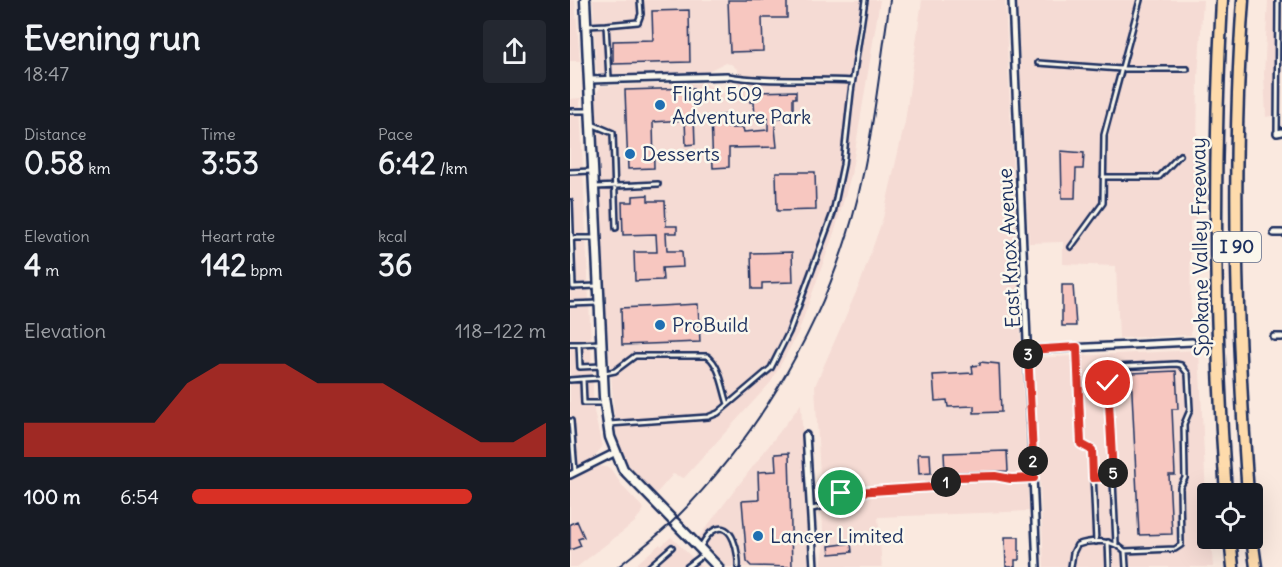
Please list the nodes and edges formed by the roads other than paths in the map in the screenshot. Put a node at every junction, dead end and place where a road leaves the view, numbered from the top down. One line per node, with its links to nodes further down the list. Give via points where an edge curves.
1 (585, 0): 10 (main road)
2 (640, 0): 9 (lane, via 638,22)
3 (865, 0): 17 (lane)
4 (1012, 0): 47 (street, East Knox Avenue)
5 (1140, 0): 12 (lane)
6 (1222, 0): 61 (highway, Spokane Valley Freeway / I 90, via 1216,239)
7 (1243, 0): 62 (highway, Spokane Valley Freeway / I 90, via 1236,224)
8 (1278, 0): 21 (lane)
9 (606, 25): 10 (lane); 16 (lane)
10 (586, 26): 15 (main road)
11 (1038, 63): 12 (lane)
12 (1121, 69): 13 (lane); 25 (lane, via 1104,135)
13 (1187, 69)
14 (727, 76): 16 (street); 17 (lane)
15 (589, 80): 16 (street); 19 (main road)
16 (609, 80)
17 (852, 81): 52 (lane, via 843,165 833,213 789,332 771,368)
18 (570, 111): 19 (lane)
19 (590, 111): 20 (main road)
20 (591, 124): 23 (main road); 27 (lane, via 613,134)
21 (1279, 133)
22 (1180, 155): 25 (lane, via 1159,177)
23 (593, 171): 24 (lane); 28 (main road)
24 (570, 172)
25 (1103, 177): 35 (lane, via 1103,203)
26 (657, 184): 27 (lane)
27 (615, 186): 28 (lane); 30 (lane)
28 (594, 187): 34 (main road)
29 (570, 202): 33 (lane)
30 (616, 228)
31 (1274, 233): 32 (street)
32 (1282, 233)
33 (571, 238): 34 (lane); 37 (lane)
34 (596, 238): 36 (main road)
35 (1071, 247)
36 (599, 286): 37 (lane); 38 (main road)
37 (571, 287)
38 (600, 303): 39 (lane); 43 (main road)
39 (570, 304)
40 (1274, 337): 41 (street)
41 (1282, 337)
42 (1192, 342): 46 (street)
43 (602, 343): 45 (lane); 48 (main road)
44 (570, 344): 45 (lane)
45 (579, 344): 48 (lane, via 580,366)
46 (1077, 347): 47 (street); 60 (lane, via 1081,444 1092,450)
47 (1028, 350): 59 (street, East Knox Avenue)
48 (603, 372): 49 (lane); 51 (main road); 52 (lane, via 615,371 639,356 707,356 717,370)
49 (583, 379): 50 (lane); 51 (lane, via 584,403)
50 (570, 380)
51 (605, 403): 54 (main road)
52 (728, 405): 54 (lane, via 702,419)
53 (571, 421): 57 (lane)
54 (607, 424): 56 (main road)
55 (806, 435): 63 (street)
56 (615, 453): 57 (street); 70 (main road, via 633,481)
57 (572, 474)
58 (1113, 477): 60 (lane); 66 (lane); 71 (lane, via 1110,371 1116,367 1181,365 1188,374 1190,410 1184,423 1181,545 1175,549)
59 (1034, 478): 63 (lane, via 958,477 933,487 841,493 825,506); 77 (street, East Knox Avenue)
60 (1093, 478): 64 (lane)
61 (1225, 483)
62 (1247, 483)
63 (811, 510): 76 (street)
64 (1096, 542): 65 (lane); 78 (lane, via 1077,545)
65 (1108, 542): 66 (lane); 79 (lane)
66 (1116, 543): 71 (lane)
67 (672, 547): 73 (lane)
68 (1231, 549): 81 (highway)
69 (1254, 549): 82 (highway)
70 (702, 551): 72 (lane); 74 (main road); 75 (lane, via 713,531 727,531 736,543)
71 (1125, 551): 80 (lane)
72 (690, 566)
73 (649, 567)
74 (718, 567)
75 (738, 567)
76 (814, 567)
77 (1037, 567)
78 (1071, 567)
79 (1109, 567)
80 (1126, 567)
81 (1233, 567)
82 (1256, 567)

